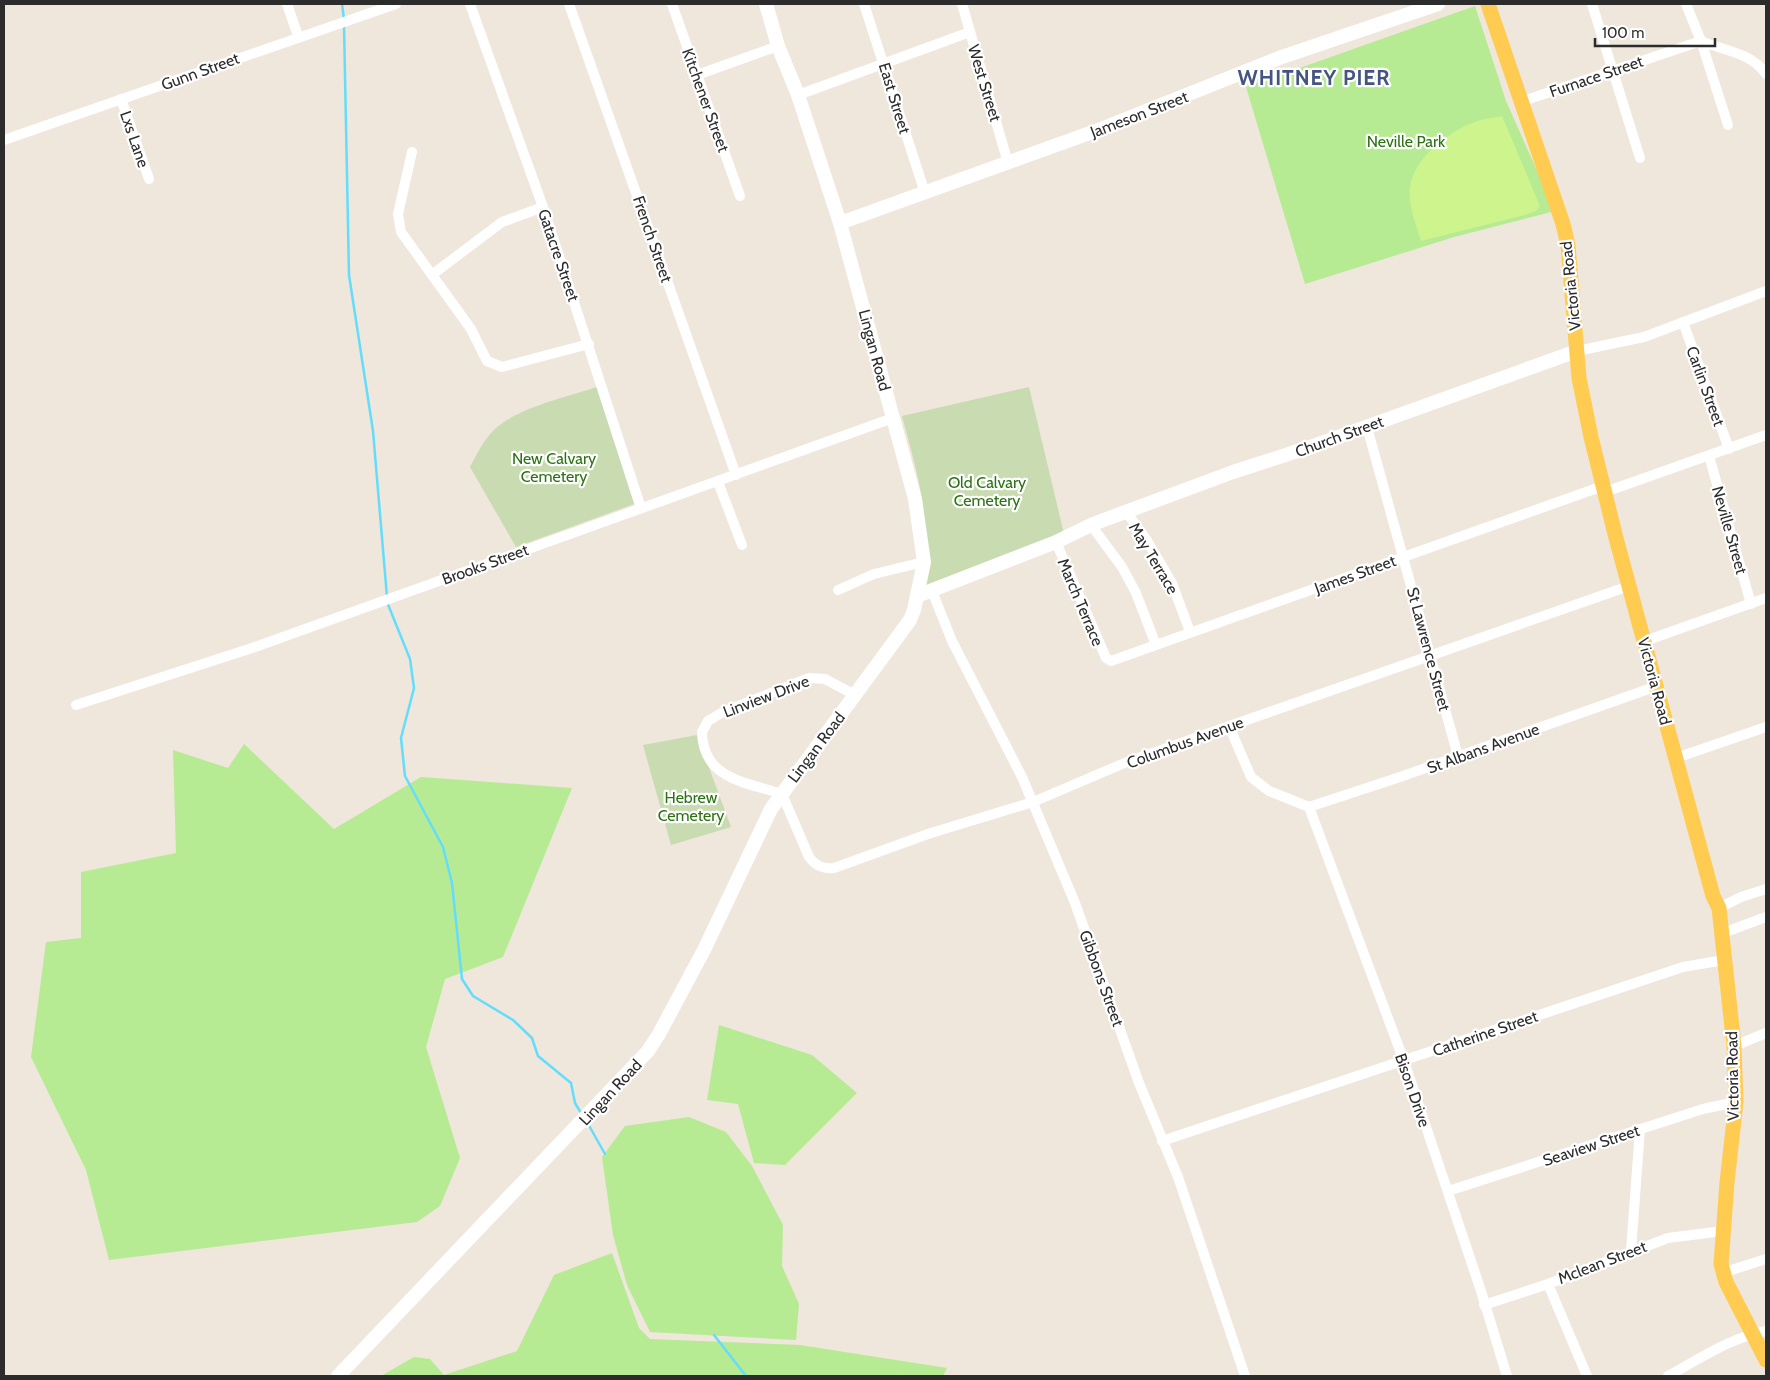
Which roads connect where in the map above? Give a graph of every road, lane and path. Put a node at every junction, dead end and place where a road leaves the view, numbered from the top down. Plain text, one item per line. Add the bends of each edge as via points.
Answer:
1 (287, 4) edge
2 (396, 4) edge
3 (470, 4) edge
4 (569, 4) edge
5 (672, 4) edge
6 (766, 4) edge
7 (864, 4) edge
8 (962, 4) edge
9 (1438, 4) edge
10 (1488, 4) edge
11 (1592, 4) edge
12 (1686, 4) edge
13 (970, 32) junction
14 (298, 36) junction
15 (1701, 41) junction
16 (778, 46) junction
17 (884, 63) junction
18 (1612, 71) junction
19 (1766, 74) edge
20 (697, 75) junction
21 (798, 95) junction
22 (121, 99) junction
23 (1520, 102) junction
24 (1728, 125) dead end
25 (4, 140) edge
26 (412, 152) dead end
27 (1640, 158) dead end
28 (1008, 163) junction
29 (149, 179) dead end
30 (925, 193) junction
31 (740, 196) dead end
32 (543, 207) junction
33 (840, 222) junction
34 (433, 274) junction
35 (1766, 291) edge
36 (1683, 322) junction
37 (588, 344) junction
38 (1577, 351) junction
39 (893, 418) junction
40 (1367, 427) junction
41 (1766, 435) edge
42 (1729, 449) junction
43 (1709, 456) junction
44 (736, 476) junction
45 (718, 482) junction
46 (1604, 489) junction
47 (641, 508) junction
48 (1127, 513) junction
49 (1090, 525) junction
50 (1056, 542) junction
51 (742, 545) dead end
52 (1404, 556) junction
53 (924, 562) junction
54 (1629, 586) junction
55 (838, 590) dead end
56 (932, 592) junction
57 (917, 596) junction
58 (1766, 598) edge
59 (1751, 604) junction
60 (1190, 632) junction
61 (1645, 641) junction
62 (1156, 645) junction
63 (1432, 656) junction
64 (1108, 660) joint
65 (1657, 686) junction
66 (855, 695) junction
67 (76, 705) dead end
68 (1229, 726) junction
69 (1766, 727) edge
70 (1458, 756) junction
71 (1676, 758) junction
72 (782, 794) junction
73 (1033, 802) junction
74 (1308, 807) junction
75 (1766, 889) edge
76 (1719, 908) junction
77 (1766, 917) edge
78 (1723, 932) junction
79 (1724, 960) junction
80 (1766, 1034) edge
81 (1734, 1046) junction
82 (1404, 1061) junction
83 (1736, 1102) junction
84 (1640, 1129) junction
85 (1162, 1141) junction
86 (1448, 1191) junction
87 (1723, 1231) junction
88 (1631, 1251) junction
89 (1766, 1259) edge
90 (1722, 1273) junction
91 (1548, 1284) junction
92 (1484, 1305) junction
93 (1759, 1332) edge
94 (1766, 1360) edge
95 (338, 1376) edge
96 (1246, 1376) edge
97 (1507, 1376) edge
98 (1588, 1376) edge
99 (1668, 1376) edge

1 - 14 street
2 - 14 street, Gunn Street
3 - 32 street, Gatacre Street
4 - 44 street, French Street
5 - 20 street, Kitchener Street
6 - 16 street, Lingan Road
7 - 17 street, East Street
8 - 13 street, West Street
9 - 28 street, Jameson Street via 1278,58
10 - 23 main road, Victoria Road
11 - 18 street
12 - 15 street
13 - 17 street
13 - 28 street, West Street
14 - 22 street, Gunn Street
15 - 18 street, Furnace Street
15 - 19 street via 1750,58
15 - 24 street
16 - 20 street
16 - 21 street, Lingan Road
17 - 21 street
17 - 30 street, East Street
18 - 23 street, Furnace Street
18 - 27 street
20 - 31 street, Kitchener Street
21 - 33 street, Lingan Road
22 - 25 street, Gunn Street
22 - 29 street, Lxs Lane
23 - 38 main road, Victoria Road via 1568,245
26 - 34 street via 398,214 399,224 407,241
28 - 30 street, Jameson Street
30 - 33 street, Jameson Street
32 - 34 street via 502,222
32 - 37 street, Gatacre Street
33 - 39 street, Lingan Road
34 - 37 street via 491,364 507,366
35 - 36 street, Church Street
36 - 38 street, Church Street via 1639,339
36 - 42 street, Carlin Street
37 - 47 street, Gatacre Street
38 - 40 street, Church Street
38 - 46 main road, Victoria Road via 1590,432
39 - 44 street, Brooks Street
39 - 53 street, Lingan Road via 915,499
40 - 48 street, Church Street via 1233,472
40 - 52 street, St Lawrence Street
41 - 42 street, James Street
42 - 43 street, James Street
43 - 46 street, James Street
43 - 59 street, Neville Street
44 - 45 street, Brooks Street
45 - 47 street, Brooks Street
45 - 51 street
46 - 52 street, James Street
46 - 54 main road, Victoria Road
47 - 67 street, Brooks Street via 269,642
48 - 49 street, Church Street
48 - 60 street, May Terrace via 1172,583
49 - 50 street, Church Street
49 - 62 street via 1129,580
50 - 56 street, Church Street
50 - 64 street, March Terrace
52 - 60 street, James Street
52 - 63 street, St Lawrence Street
53 - 55 street via 874,574
53 - 57 street, Lingan Road
54 - 61 main road, Victoria Road
54 - 63 street, Columbus Avenue
56 - 57 street, Church Street
56 - 73 street, Gibbons Street via 952,641
57 - 66 street, Lingan Road via 910,620
58 - 59 street
59 - 61 street
60 - 62 street, James Street
61 - 65 main road, Victoria Road
62 - 64 street, James Street
63 - 68 street, Columbus Avenue
63 - 70 street, St Lawrence Street
65 - 70 street, St Albans Avenue
65 - 71 main road, Victoria Road
66 - 72 street, Lingan Road
66 - 72 street, Linview Drive via 825,679 813,677 732,708 706,723 703,740 708,759 716,769 727,776
68 - 73 street, Columbus Avenue via 1127,762
68 - 74 street via 1251,777 1269,791
69 - 71 street
70 - 74 street, St Albans Avenue
71 - 76 main road, Victoria Road
72 - 73 street, Columbus Avenue via 809,856 827,869
72 - 95 street, Lingan Road via 758,833 704,950 648,1051
73 - 85 street, Gibbons Street via 1074,902
74 - 82 street, Bison Drive
75 - 76 street
76 - 78 main road, Victoria Road
77 - 78 street
78 - 79 main road, Victoria Road
79 - 81 main road, Victoria Road
79 - 82 street, Catherine Street via 1683,967
80 - 81 street
81 - 83 main road, Victoria Road
82 - 85 street, Catherine Street
82 - 86 street, Bison Drive
83 - 84 street, Seaview Street
83 - 87 main road, Victoria Road
84 - 86 street, Seaview Street
84 - 88 street
85 - 96 street, Gibbons Street via 1189,1206
86 - 92 street, Bison Drive
87 - 88 street, Mclean Street via 1668,1238
87 - 90 main road, Victoria Road
88 - 91 street, Mclean Street
89 - 90 street
90 - 93 main road, Victoria Road
91 - 92 street, Mclean Street
91 - 98 street
92 - 97 street, Bison Drive
93 - 94 main road, Victoria Road
93 - 99 street

